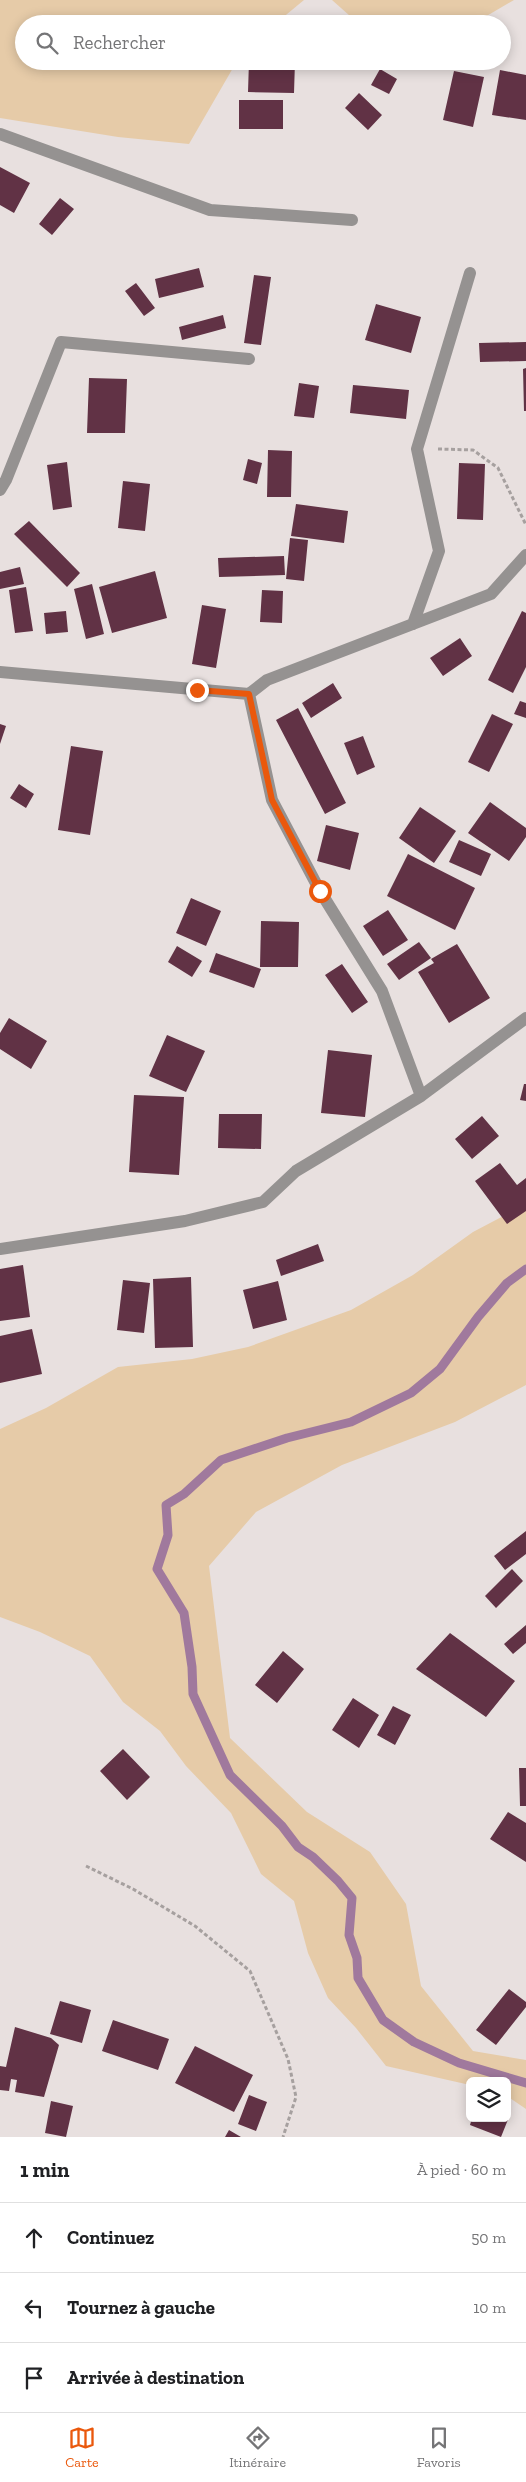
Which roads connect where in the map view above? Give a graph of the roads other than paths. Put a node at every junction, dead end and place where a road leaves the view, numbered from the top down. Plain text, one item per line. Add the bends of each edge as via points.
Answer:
1 (0, 134) edge
2 (352, 220) dead end
3 (470, 273) dead end
4 (249, 358) dead end
5 (0, 490) edge
6 (526, 555) edge
7 (413, 624) junction
8 (0, 672) edge
9 (249, 694) junction
10 (526, 1018) edge
11 (420, 1096) junction
12 (0, 1249) edge

1 - 2 street via 210,210
3 - 7 street via 417,449 439,551
4 - 5 street via 61,342
6 - 7 street via 491,594
7 - 9 street via 267,680
8 - 9 street
9 - 11 street via 272,800 320,891 382,991
10 - 11 street
11 - 12 street via 296,1171 263,1202 185,1222

